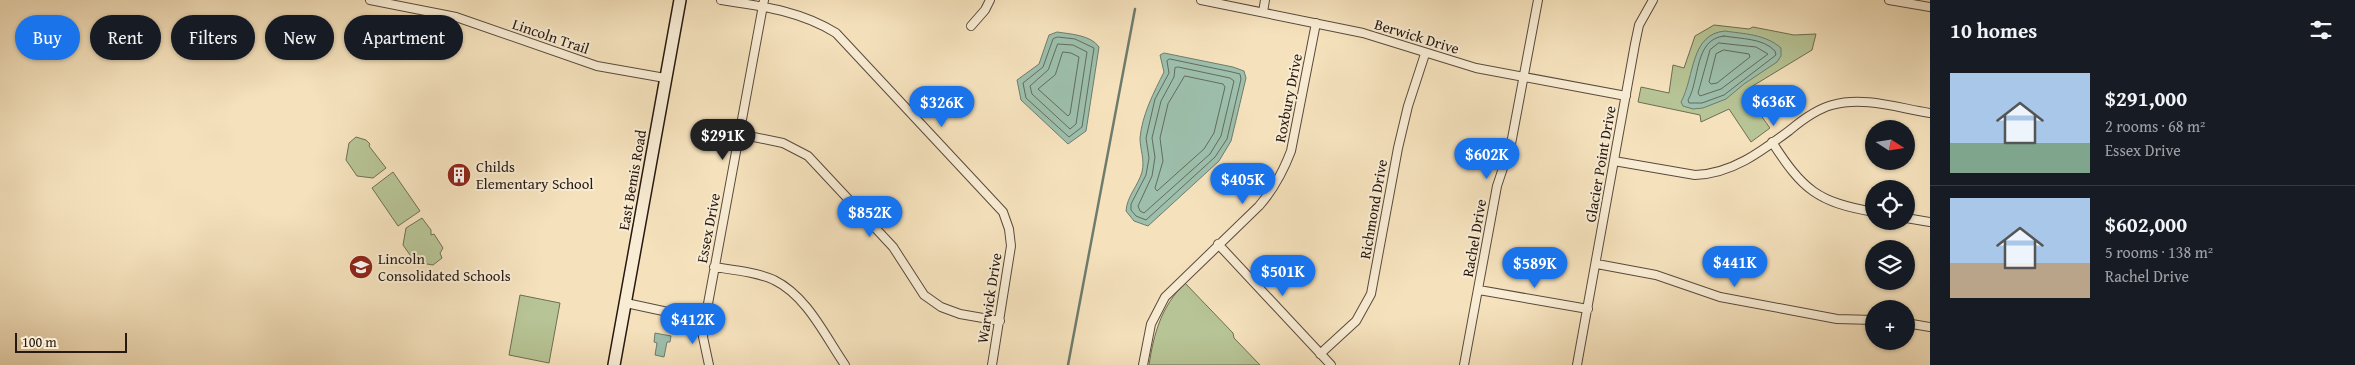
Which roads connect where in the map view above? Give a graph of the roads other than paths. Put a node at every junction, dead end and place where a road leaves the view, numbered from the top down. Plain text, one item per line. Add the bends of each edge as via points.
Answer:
1 (370, 0) edge
2 (680, 0) edge
3 (722, 0) edge
4 (990, 0) edge
5 (1201, 0) edge
6 (1265, 0) edge
7 (1538, 0) edge
8 (1653, 0) edge
9 (1889, 0) edge
10 (764, 3) edge
11 (1930, 5) edge
12 (1262, 12) junction
13 (1316, 23) junction
14 (971, 26) dead end
15 (1425, 54) junction
16 (1524, 77) junction
17 (665, 78) junction
18 (1626, 96) junction
19 (1930, 113) edge
20 (739, 134) junction
21 (1772, 142) junction
22 (1614, 161) junction
23 (1865, 210) edge
24 (1915, 220) edge
25 (1930, 222) edge
26 (1218, 244) junction
27 (1597, 264) junction
28 (714, 267) junction
29 (1479, 290) junction
30 (626, 303) junction
31 (1588, 309) junction
32 (705, 320) junction
33 (1865, 320) edge
34 (1000, 321) junction
35 (1915, 324) edge
36 (1930, 327) edge
37 (1320, 354) junction
38 (614, 365) edge
39 (709, 365) edge
40 (845, 365) edge
41 (992, 365) edge
42 (1143, 365) edge
43 (1331, 365) edge
44 (1464, 365) edge
45 (1577, 365) edge

1 - 17 street, Lincoln Trail via 456,17 597,66
2 - 17 street, East Bemis Road
3 - 10 street, Warwick Drive
4 - 14 street
5 - 12 street, Berwick Drive
6 - 12 street
7 - 16 street, Rachel Drive
8 - 18 street, Glacier Point Drive via 1639,25
9 - 11 street
10 - 20 street, Essex Drive
10 - 34 street, Warwick Drive via 806,17 836,33 1003,212 1011,246
12 - 13 street, Berwick Drive
13 - 15 street, Berwick Drive via 1363,33
13 - 26 street, Roxbury Drive via 1291,151 1283,171 1272,191
15 - 16 street, Berwick Drive
15 - 37 street, Richmond Drive via 1403,124 1371,294 1356,321
16 - 18 street, Berwick Drive
16 - 29 street, Rachel Drive via 1511,144 1497,186
17 - 30 street, East Bemis Road
18 - 22 street, Glacier Point Drive
19 - 21 street via 1866,102 1838,103 1819,110
20 - 28 street, Essex Drive
20 - 34 street via 782,143 808,156 893,247 924,295 941,307 960,314
21 - 22 street via 1745,161 1707,175
21 - 23 street via 1808,189 1833,203
22 - 27 street, Glacier Point Drive
24 - 25 street
26 - 37 street
26 - 42 street, Roxbury Drive via 1165,296 1151,324
27 - 31 street, Glacier Point Drive
27 - 33 street via 1656,275 1720,297 1837,318
28 - 32 street, Essex Drive
28 - 40 street via 762,276 785,286 801,300
29 - 31 street
29 - 44 street, Rachel Drive
30 - 32 street
30 - 38 street, East Bemis Road
31 - 45 street, Glacier Point Drive
32 - 39 street, Essex Drive via 703,337
34 - 41 street, Warwick Drive
35 - 36 street
37 - 43 street

